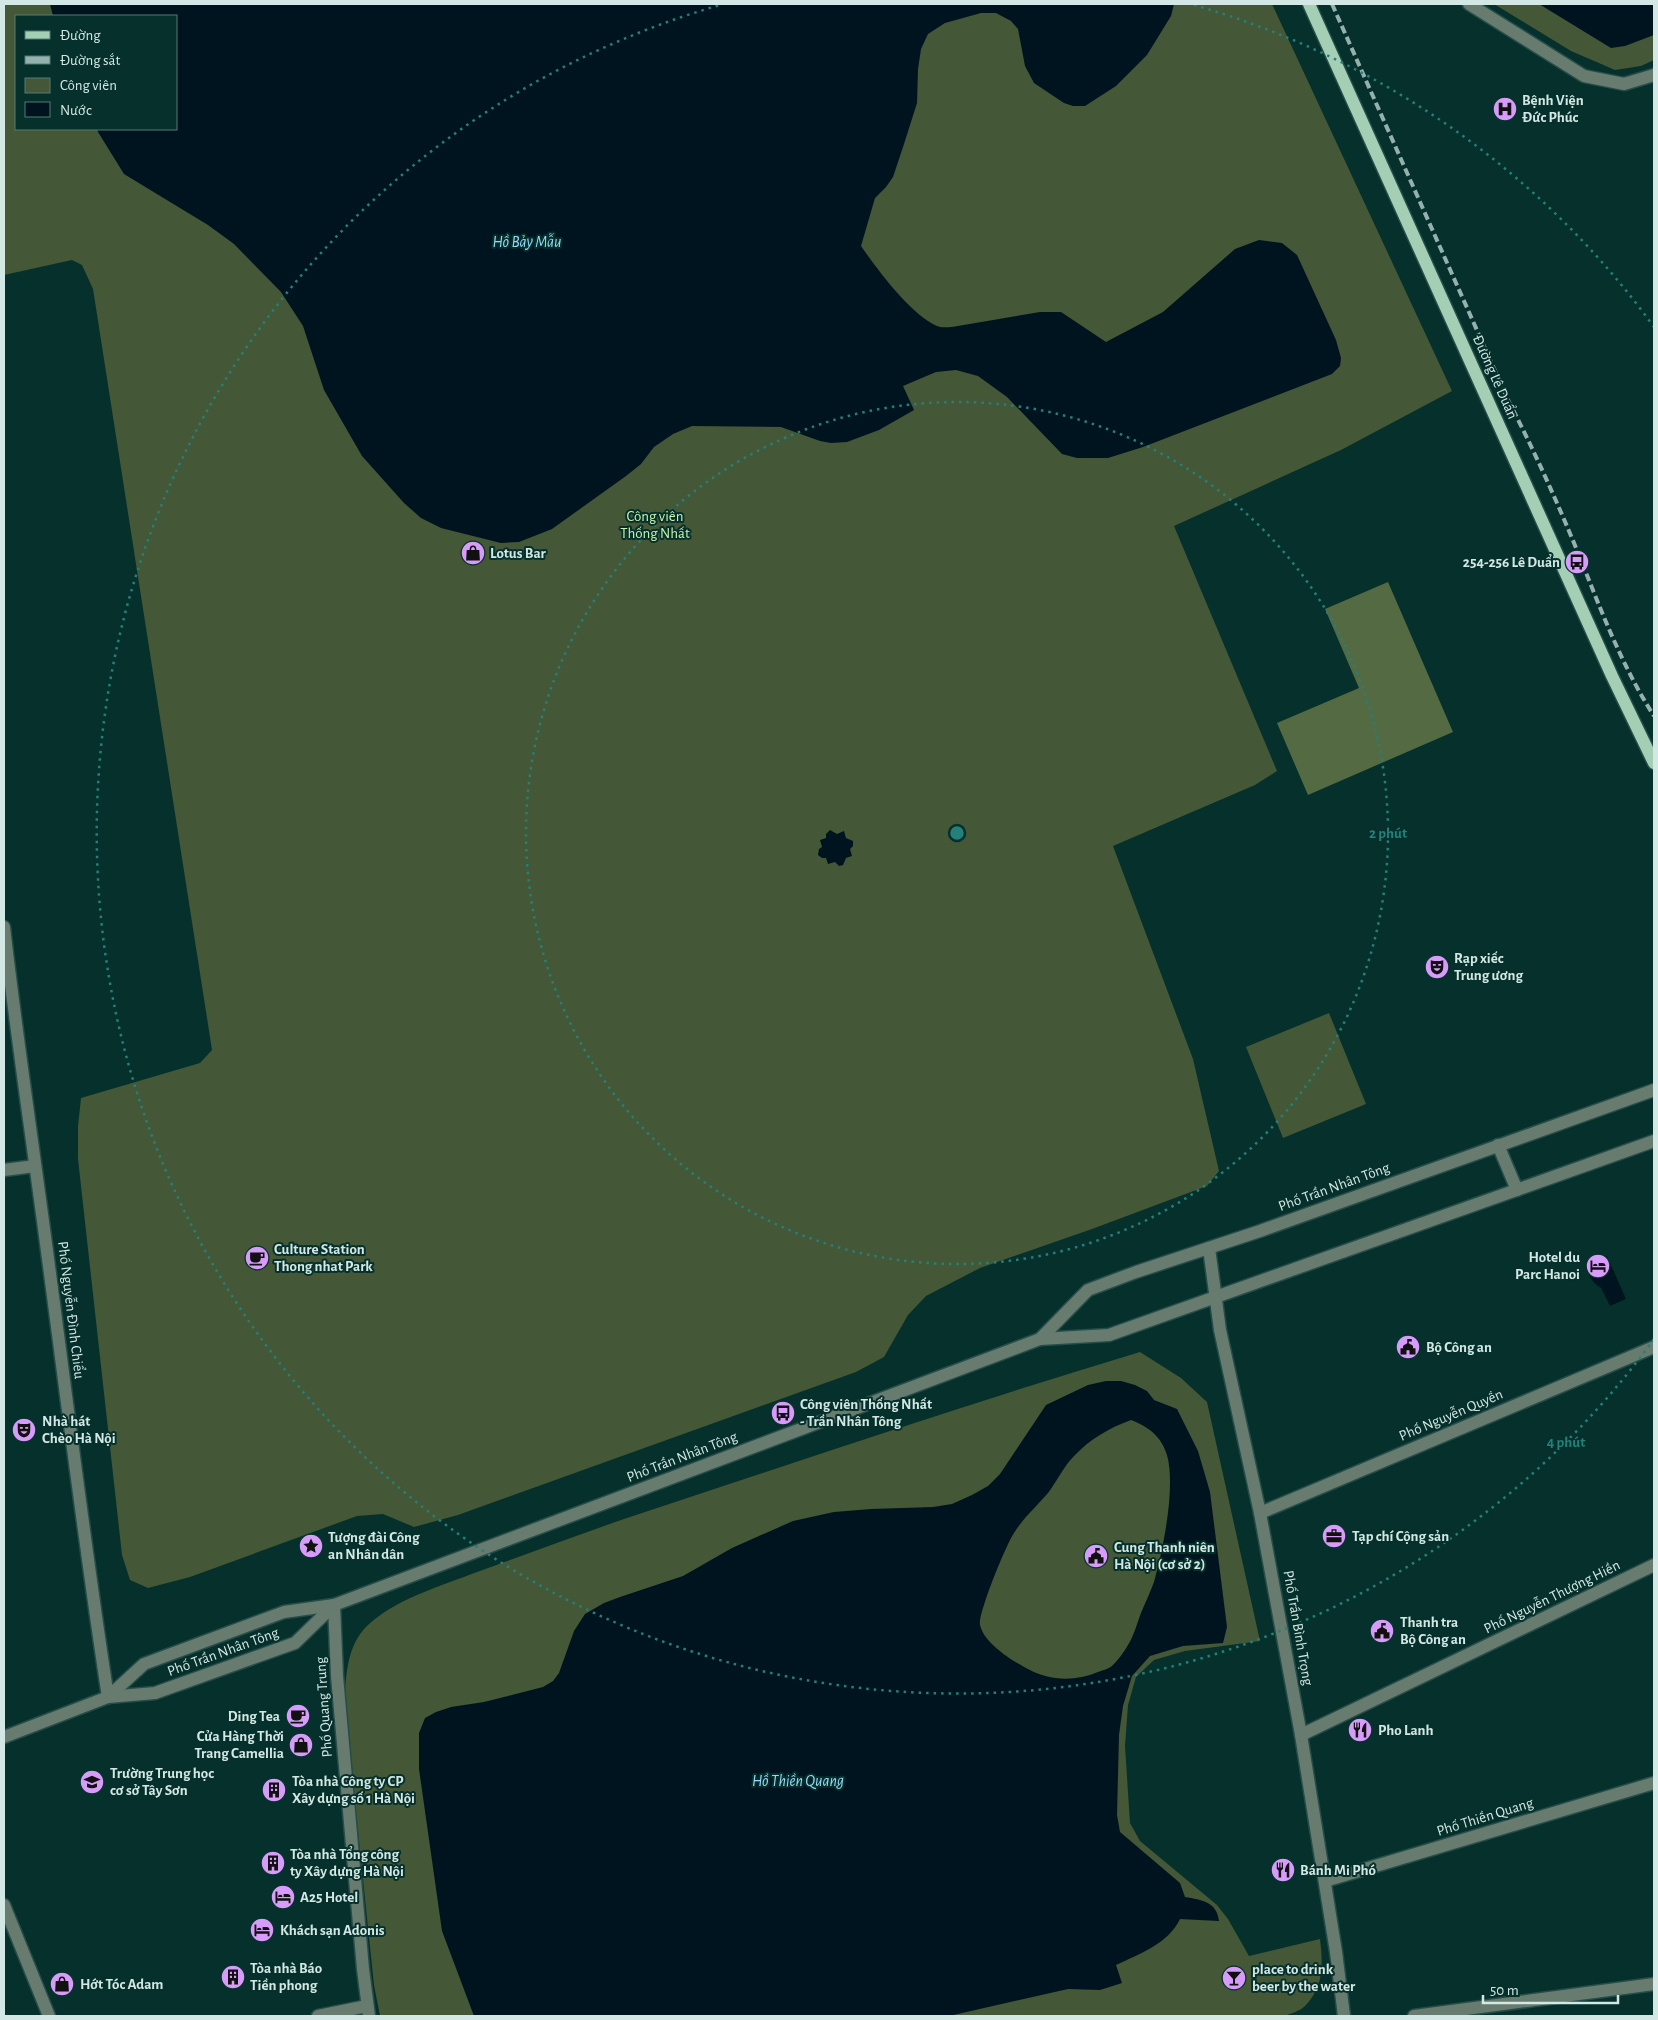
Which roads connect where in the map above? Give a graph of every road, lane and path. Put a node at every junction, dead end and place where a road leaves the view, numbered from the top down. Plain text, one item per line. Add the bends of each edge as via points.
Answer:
1 (1309, 4) edge
2 (1469, 4) edge
3 (1654, 75) edge
4 (1654, 762) edge
5 (4, 927) edge
6 (1654, 1090) edge
7 (1654, 1141) edge
8 (1498, 1145) junction
9 (35, 1166) junction
10 (4, 1170) edge
11 (1518, 1190) junction
12 (1209, 1248) junction
13 (1216, 1296) junction
14 (1040, 1340) junction
15 (1654, 1347) edge
16 (1260, 1513) junction
17 (1654, 1565) edge
18 (334, 1605) junction
19 (108, 1697) junction
20 (1301, 1735) junction
21 (4, 1737) edge
22 (1654, 1783) edge
23 (1325, 1881) junction
24 (4, 1905) edge
25 (1654, 1984) edge
26 (368, 2011) edge
27 (49, 2016) edge
28 (318, 2016) edge
29 (1344, 2016) edge
30 (1414, 2016) edge

1 - 4 main road, Đường Lê Duẩn via 1612,676
2 - 3 street via 1584,76 1624,84
5 - 9 street, Phố Nguyễn Đình Chiểu
6 - 8 street, Phố Trần Nhân Tông
7 - 11 street, Phố Trần Nhân Tông
8 - 11 street
8 - 12 street, Phố Trần Nhân Tông
9 - 10 street
9 - 19 street, Phố Nguyễn Đình Chiểu
11 - 13 street, Phố Trần Nhân Tông
12 - 13 street, Phố Trần Bình Trọng
12 - 14 street, Phố Trần Nhân Tông via 1088,1290
13 - 14 street, Phố Trần Nhân Tông via 1109,1334
13 - 16 street, Phố Trần Bình Trọng via 1220,1330
14 - 18 street, Phố Trần Nhân Tông
15 - 16 street, Phố Nguyễn Quyền
16 - 20 street, Phố Trần Bình Trọng
17 - 20 street, Phố Nguyễn Thượng Hiền
18 - 19 street, Phố Trần Nhân Tông via 284,1612 144,1664
18 - 19 street, Phố Trần Nhân Tông via 296,1643 155,1693
18 - 26 street, Phố Quang Trung via 337,1676
19 - 21 street, Phố Trần Nhân Tông
20 - 23 street, Phố Trần Bình Trọng
22 - 23 street, Phố Thiền Quang
23 - 29 street, Phố Trần Bình Trọng
24 - 27 street
25 - 30 street
26 - 28 street

